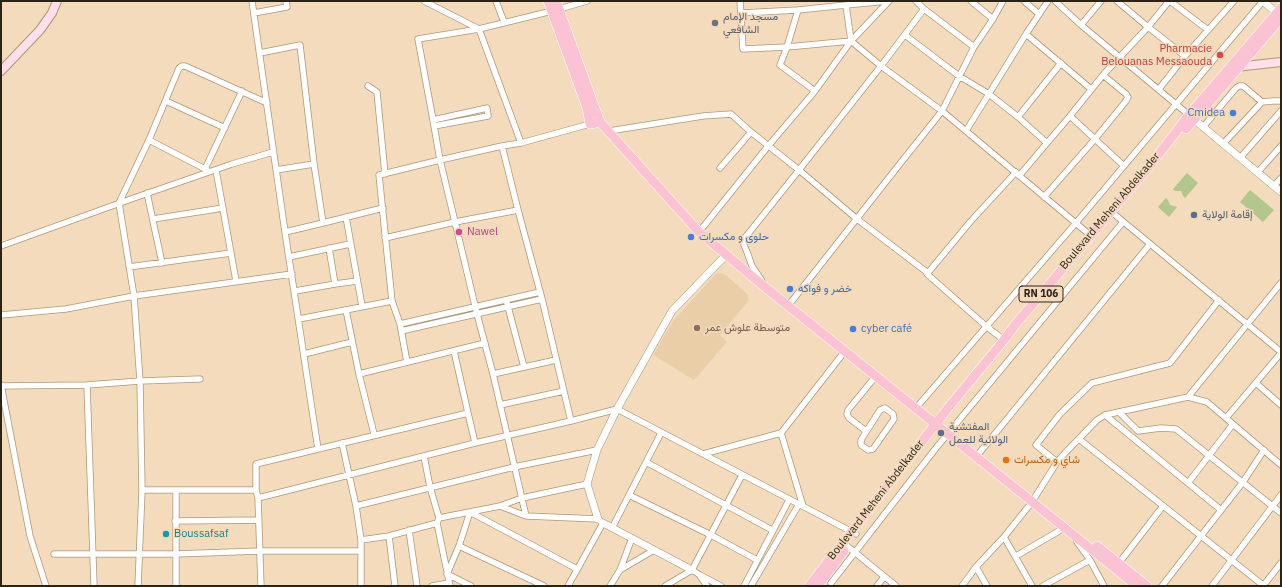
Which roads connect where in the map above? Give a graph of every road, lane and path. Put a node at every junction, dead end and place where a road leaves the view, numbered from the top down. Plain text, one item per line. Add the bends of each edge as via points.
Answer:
1 (57, 1) edge
2 (252, 1) edge
3 (286, 1) edge
4 (426, 1) edge
5 (496, 1) edge
6 (548, 1) edge
7 (587, 1) edge
8 (740, 1) edge
9 (889, 1) edge
10 (916, 1) edge
11 (971, 1) edge
12 (1003, 1) edge
13 (1024, 1) edge
14 (1048, 1) edge
15 (1055, 1) edge
16 (1101, 1) edge
17 (1117, 1) edge
18 (1170, 1) edge
19 (1233, 1) edge
20 (1263, 1) edge
21 (838, 3) edge
22 (846, 5) junction
23 (556, 7) edge
24 (924, 8) junction
25 (798, 10) junction
26 (254, 13) junction
27 (741, 13) junction
28 (1039, 14) junction
29 (1280, 14) edge
30 (993, 19) junction
31 (504, 22) junction
32 (1081, 25) junction
33 (1148, 27) junction
34 (479, 29) junction
35 (1208, 30) junction
36 (1026, 34) junction
37 (905, 35) junction
38 (851, 41) junction
39 (787, 47) junction
40 (974, 48) junction
41 (260, 52) junction
42 (1120, 56) junction
43 (1185, 56) junction
44 (1281, 62) edge
45 (1061, 64) junction
46 (881, 66) junction
47 (1235, 67) junction
48 (1, 71) edge
49 (1103, 75) junction
50 (959, 76) junction
51 (368, 86) dead end
52 (1091, 88) junction
53 (1159, 89) junction
54 (242, 90) junction
55 (815, 91) junction
56 (989, 94) junction
57 (166, 101) junction
58 (1281, 101) edge
59 (1262, 102) junction
60 (267, 103) junction
61 (1176, 105) junction
62 (942, 111) junction
63 (1281, 111) edge
64 (1070, 116) junction
65 (1018, 117) junction
66 (1192, 118) junction
67 (432, 120) junction
68 (595, 123) junction
69 (434, 126) junction
70 (1203, 127) junction
71 (225, 128) junction
72 (966, 131) junction
73 (609, 132) junction
74 (751, 132) junction
75 (1096, 139) junction
76 (148, 140) junction
77 (521, 143) junction
78 (1047, 143) junction
79 (1223, 144) junction
80 (769, 145) junction
81 (502, 146) junction
82 (1281, 146) edge
83 (273, 152) junction
84 (1240, 158) junction
85 (440, 160) junction
86 (314, 164) junction
87 (1124, 166) junction
88 (720, 168) dead end
89 (210, 170) junction
90 (276, 170) junction
91 (799, 170) junction
92 (1258, 172) junction
93 (385, 174) junction
94 (1017, 174) junction
95 (1281, 178) edge
96 (1274, 186) junction
97 (1281, 192) edge
98 (147, 193) junction
99 (1044, 197) junction
100 (119, 203) junction
101 (223, 208) junction
102 (383, 208) junction
103 (518, 210) junction
104 (1114, 214) junction
105 (346, 217) junction
106 (153, 219) junction
107 (857, 219) junction
108 (455, 222) junction
109 (1123, 222) junction
110 (323, 223) junction
111 (1075, 224) junction
112 (285, 232) junction
113 (699, 232) junction
114 (1090, 235) junction
115 (385, 238) junction
116 (350, 244) junction
117 (1150, 244) junction
118 (1, 246) edge
119 (329, 248) junction
120 (231, 253) junction
121 (726, 254) junction
122 (289, 257) junction
123 (162, 263) junction
124 (129, 267) junction
125 (292, 274) junction
126 (928, 274) junction
127 (236, 281) junction
128 (358, 281) junction
129 (1281, 283) edge
130 (335, 284) junction
131 (766, 288) junction
132 (294, 291) junction
133 (540, 292) junction
134 (134, 296) junction
135 (506, 299) junction
136 (542, 299) junction
137 (1220, 300) junction
138 (392, 301) junction
139 (362, 306) junction
140 (475, 306) junction
141 (508, 306) junction
142 (788, 306) junction
143 (346, 310) junction
144 (1, 314) edge
145 (477, 314) junction
146 (299, 319) junction
147 (400, 324) junction
148 (1248, 324) junction
149 (987, 327) junction
150 (401, 331) junction
151 (1004, 340) junction
152 (352, 342) junction
153 (485, 343) junction
154 (454, 351) junction
155 (845, 351) junction
156 (1281, 353) edge
157 (304, 354) junction
158 (556, 360) junction
159 (406, 362) junction
160 (524, 367) junction
161 (359, 374) junction
162 (493, 374) junction
163 (876, 376) junction
164 (200, 379) dead end
165 (140, 380) junction
166 (1256, 383) junction
167 (1, 385) edge
168 (87, 385) junction
169 (564, 391) junction
170 (1188, 397) junction
171 (500, 405) junction
172 (1281, 405) edge
173 (916, 408) junction
174 (617, 409) junction
175 (468, 412) junction
176 (1118, 412) junction
177 (1105, 415) junction
178 (1226, 418) junction
179 (571, 421) junction
180 (939, 424) junction
181 (1233, 424) junction
182 (866, 431) junction
183 (949, 432) junction
184 (661, 433) junction
185 (781, 433) junction
186 (374, 434) junction
187 (506, 436) junction
188 (1079, 439) junction
189 (342, 443) junction
190 (475, 443) junction
191 (318, 449) junction
192 (597, 450) junction
193 (1264, 450) junction
194 (703, 454) junction
195 (978, 455) junction
196 (1209, 455) junction
197 (424, 456) junction
198 (646, 462) junction
199 (1057, 462) junction
200 (1281, 466) edge
201 (514, 467) junction
202 (742, 475) junction
203 (349, 476) junction
204 (1243, 482) junction
205 (1188, 483) junction
206 (587, 484) junction
207 (430, 487) junction
208 (142, 490) junction
209 (176, 490) junction
210 (256, 490) junction
211 (630, 495) junction
212 (1281, 495) edge
213 (258, 498) junction
214 (522, 498) junction
215 (789, 500) junction
216 (1034, 500) junction
217 (727, 505) junction
218 (801, 505) junction
219 (356, 506) junction
220 (500, 506) junction
221 (1163, 506) junction
222 (1272, 506) junction
223 (1221, 510) junction
224 (470, 512) junction
225 (1281, 513) edge
226 (526, 516) junction
227 (259, 520) junction
228 (175, 521) junction
229 (438, 521) junction
230 (600, 521) junction
231 (612, 528) junction
232 (1064, 528) junction
233 (409, 530) junction
234 (772, 530) junction
235 (854, 533) junction
236 (711, 535) junction
237 (1073, 535) junction
238 (389, 536) junction
239 (1200, 536) junction
240 (1004, 537) junction
241 (632, 538) junction
242 (361, 540) junction
243 (459, 546) junction
244 (847, 546) junction
245 (654, 550) junction
246 (260, 551) junction
247 (361, 551) junction
248 (855, 553) junction
249 (54, 554) dead end
250 (94, 554) junction
251 (138, 554) junction
252 (175, 554) junction
253 (1016, 556) junction
254 (757, 560) junction
255 (1090, 560) junction
256 (1231, 560) junction
257 (1119, 563) junction
258 (1281, 563) edge
259 (976, 567) junction
260 (577, 569) junction
261 (620, 570) junction
262 (692, 570) junction
263 (447, 574) junction
264 (700, 575) junction
265 (884, 577) junction
266 (830, 582) edge
267 (449, 584) edge
268 (46, 586) edge
269 (94, 586) edge
270 (138, 586) edge
271 (176, 586) edge
272 (261, 586) edge
273 (361, 586) edge
274 (395, 586) edge
275 (418, 586) edge
276 (432, 586) edge
277 (470, 586) edge
278 (544, 586) edge
279 (568, 586) edge
280 (610, 586) edge
281 (665, 586) edge
282 (707, 586) edge
283 (720, 586) edge
284 (744, 586) edge
285 (752, 586) edge
286 (809, 586) edge
287 (818, 586) edge
288 (877, 586) edge
289 (896, 586) edge
290 (962, 586) edge
291 (987, 586) edge
292 (1032, 586) edge
293 (1043, 586) edge
294 (1104, 586) edge
295 (1137, 586) edge
296 (1147, 586) edge
297 (1162, 586) edge
298 (1212, 586) edge
299 (1263, 586) edge

1 - 48 main road via 40,30
2 - 26 street
3 - 26 street via 287,7
4 - 34 street
5 - 31 street
6 - 23 main road
7 - 23 street
8 - 27 street
9 - 22 street
9 - 38 street
10 - 24 street
11 - 30 street
12 - 30 street
13 - 28 street
14 - 28 street
15 - 32 street
16 - 32 street
17 - 33 street
18 - 33 street
18 - 35 street
19 - 35 street
20 - 29 street
20 - 61 street
21 - 22 street
21 - 25 street
22 - 38 street
23 - 31 street
23 - 68 main road
24 - 37 street
24 - 40 street
25 - 27 street
25 - 39 street
26 - 41 street
27 - 39 street via 743,49
28 - 36 street
29 - 47 main road, Boulevard Meheni Abdelkader / RN 106
30 - 40 street
31 - 34 street
32 - 42 street
33 - 42 street
33 - 43 street
34 - 67 street via 418,40
34 - 77 street
35 - 43 street
36 - 45 street
36 - 56 street
37 - 46 street
37 - 50 street
38 - 39 street
38 - 46 street
38 - 55 street
39 - 55 street via 780,65
40 - 50 street
41 - 60 street
41 - 86 street via 300,46
42 - 49 street
42 - 53 street
43 - 53 street
44 - 47 main road
45 - 52 street
45 - 65 street
46 - 62 street
46 - 91 street
47 - 66 main road, Boulevard Meheni Abdelkader / RN 106
49 - 52 street
49 - 75 street via 1128,97
50 - 56 street
50 - 62 street
51 - 93 street via 377,92
52 - 64 street
53 - 61 street
54 - 57 street via 182,66
54 - 60 street
54 - 71 street
55 - 80 street
56 - 65 street
56 - 72 street
57 - 71 street
57 - 76 street
58 - 59 street
59 - 70 street via 1243,86 1239,86
59 - 79 street
60 - 83 street
61 - 66 street
61 - 87 street
62 - 72 street
62 - 107 street
63 - 84 street
64 - 75 street
64 - 78 street
65 - 78 street
66 - 70 street
66 - 104 main road, Boulevard Meheni Abdelkader / RN 106
66 - 114 main road, Boulevard Meheni Abdelkader / RN 106
67 - 69 street
67 - 69 street via 487,108 488,116
68 - 73 main road
68 - 77 street
69 - 85 street
70 - 79 street
71 - 89 street
72 - 94 street
73 - 74 street via 702,116 731,114
73 - 113 main road
74 - 80 street
74 - 88 street
75 - 87 street
75 - 99 street
76 - 89 street
76 - 100 street
77 - 81 street
78 - 94 street
79 - 84 street
80 - 91 street
80 - 113 street
81 - 85 street
81 - 103 street
82 - 92 street
83 - 89 street
83 - 90 street
84 - 92 street
85 - 93 street
85 - 108 street
86 - 90 street
86 - 110 street
87 - 111 street
89 - 98 street
89 - 101 street
90 - 112 street
91 - 107 street
91 - 131 street via 744,239 752,266
92 - 96 street
93 - 102 street via 379,175
94 - 99 street
94 - 126 street via 970,222
95 - 96 street
96 - 97 street
98 - 100 street
98 - 106 street
99 - 111 street
100 - 118 street
100 - 124 street
101 - 106 street
101 - 120 street
102 - 105 street
102 - 115 street
103 - 108 street
103 - 133 street
104 - 109 street
104 - 180 main road, Boulevard Meheni Abdelkader / RN 106
105 - 110 street
105 - 116 street
106 - 123 street
107 - 126 street
107 - 142 street
108 - 115 street
108 - 140 street
109 - 117 street
109 - 183 street
110 - 112 street
111 - 114 street
111 - 149 street
112 - 122 street
113 - 121 main road
114 - 151 main road, Boulevard Meheni Abdelkader / RN 106
115 - 138 street
116 - 119 street
116 - 128 street
117 - 137 street
117 - 195 street
119 - 122 street
119 - 130 street
120 - 123 street
120 - 127 street
121 - 131 main road
121 - 174 street via 672,311
122 - 125 street
123 - 124 street
124 - 134 street
125 - 127 street
125 - 132 street
126 - 149 street
127 - 134 street
128 - 130 street
128 - 139 street
129 - 148 street
130 - 132 street
131 - 142 main road
132 - 146 street
133 - 135 street
133 - 136 street
134 - 144 street via 66,309
134 - 165 street
135 - 140 street
135 - 141 street
136 - 141 street
136 - 158 street
137 - 148 street
137 - 199 street via 1170,363 1092,383 1065,409 1036,445
138 - 139 street
138 - 147 street
139 - 143 street
140 - 145 street
140 - 147 street
141 - 145 street
141 - 160 street
142 - 155 main road
143 - 146 street
143 - 152 street
145 - 150 street
145 - 153 street
146 - 157 street
147 - 150 street
148 - 156 street
148 - 170 street
149 - 151 street
149 - 173 street
150 - 159 street
151 - 180 main road, Boulevard Meheni Abdelkader / RN 106
152 - 157 street
152 - 161 street
153 - 154 street
153 - 162 street
154 - 159 street
154 - 175 street
155 - 163 main road
155 - 185 street
156 - 166 street
157 - 191 street
158 - 160 street
158 - 169 street
159 - 161 street
160 - 162 street
161 - 186 street
162 - 171 street
163 - 173 main road
163 - 182 street via 847,414
164 - 165 street
165 - 168 street
165 - 208 street
166 - 172 street
166 - 178 street
167 - 168 street
167 - 268 street via 30,536
168 - 250 street
169 - 171 street
169 - 179 street
170 - 176 street
170 - 178 street via 1207,402
171 - 187 street
173 - 180 main road
174 - 179 street
174 - 184 street
174 - 192 street
175 - 186 street
175 - 190 street
176 - 177 street
176 - 196 street via 1138,431 1176,429
177 - 188 street
177 - 205 street
178 - 181 street
179 - 187 street
180 - 183 main road
180 - 235 main road, Boulevard Meheni Abdelkader / RN 106
181 - 193 street
181 - 196 street
182 - 182 street via 882,409 885,408 893,414 893,422 871,450 860,443
183 - 195 main road
183 - 248 street
184 - 194 street
184 - 198 street
185 - 194 street
185 - 218 street
186 - 189 street
187 - 190 street
187 - 201 street
188 - 199 street
188 - 221 street
189 - 191 street
189 - 203 street
190 - 197 street
191 - 210 street via 256,464
192 - 201 street
192 - 206 street
193 - 200 street
193 - 204 street
194 - 202 street
195 - 216 main road
196 - 204 street
196 - 205 street
197 - 203 street
197 - 207 street
198 - 211 street
198 - 217 street
199 - 216 street
201 - 207 street
201 - 214 street
202 - 215 street
202 - 217 street
203 - 213 street
203 - 219 street
204 - 222 street
204 - 223 street
205 - 223 street
206 - 214 street
206 - 230 street
207 - 219 street
207 - 229 street
208 - 209 street
208 - 251 street
209 - 210 street
209 - 228 street
210 - 213 street
211 - 231 street
211 - 236 street
212 - 222 street
213 - 227 street
214 - 220 street
214 - 226 street
215 - 218 street
215 - 234 street
216 - 232 main road
216 - 240 street
216 - 257 main road
217 - 234 street
217 - 236 street
218 - 235 street
218 - 285 street
219 - 242 street
220 - 224 street
220 - 226 street
221 - 239 street
221 - 257 street
222 - 225 street
222 - 256 street
223 - 239 street
224 - 229 street
224 - 243 street
224 - 260 street
226 - 230 street
227 - 228 street
227 - 246 street
228 - 252 street
229 - 233 street
229 - 263 street
230 - 231 street
230 - 260 street
231 - 241 street
232 - 237 main road
232 - 253 street
233 - 238 street
233 - 275 street
234 - 254 street
235 - 244 main road
235 - 286 main road, Boulevard Meheni Abdelkader / RN 106
236 - 254 street
236 - 262 street
237 - 255 street
237 - 295 main road
238 - 242 street
238 - 274 street
239 - 256 street
239 - 297 street
240 - 253 street
240 - 259 street
241 - 245 street
241 - 261 street
242 - 247 street
243 - 263 street
243 - 278 street
244 - 248 street
244 - 266 main road
245 - 261 street
245 - 262 street
246 - 247 street
246 - 252 street
246 - 272 street
247 - 273 street
248 - 265 street
248 - 266 street
249 - 250 street
250 - 251 street
250 - 269 street
251 - 252 street
251 - 270 street
252 - 271 street
253 - 292 street
254 - 284 street
255 - 293 street
255 - 294 street
256 - 298 street
256 - 299 street
257 - 296 main road
258 - 299 street
259 - 290 street
259 - 291 street
260 - 279 street
261 - 280 street
262 - 264 street
262 - 281 street
263 - 267 street
263 - 277 street
264 - 282 street
264 - 283 street
265 - 288 street
265 - 289 street
266 - 287 main road
267 - 276 street

